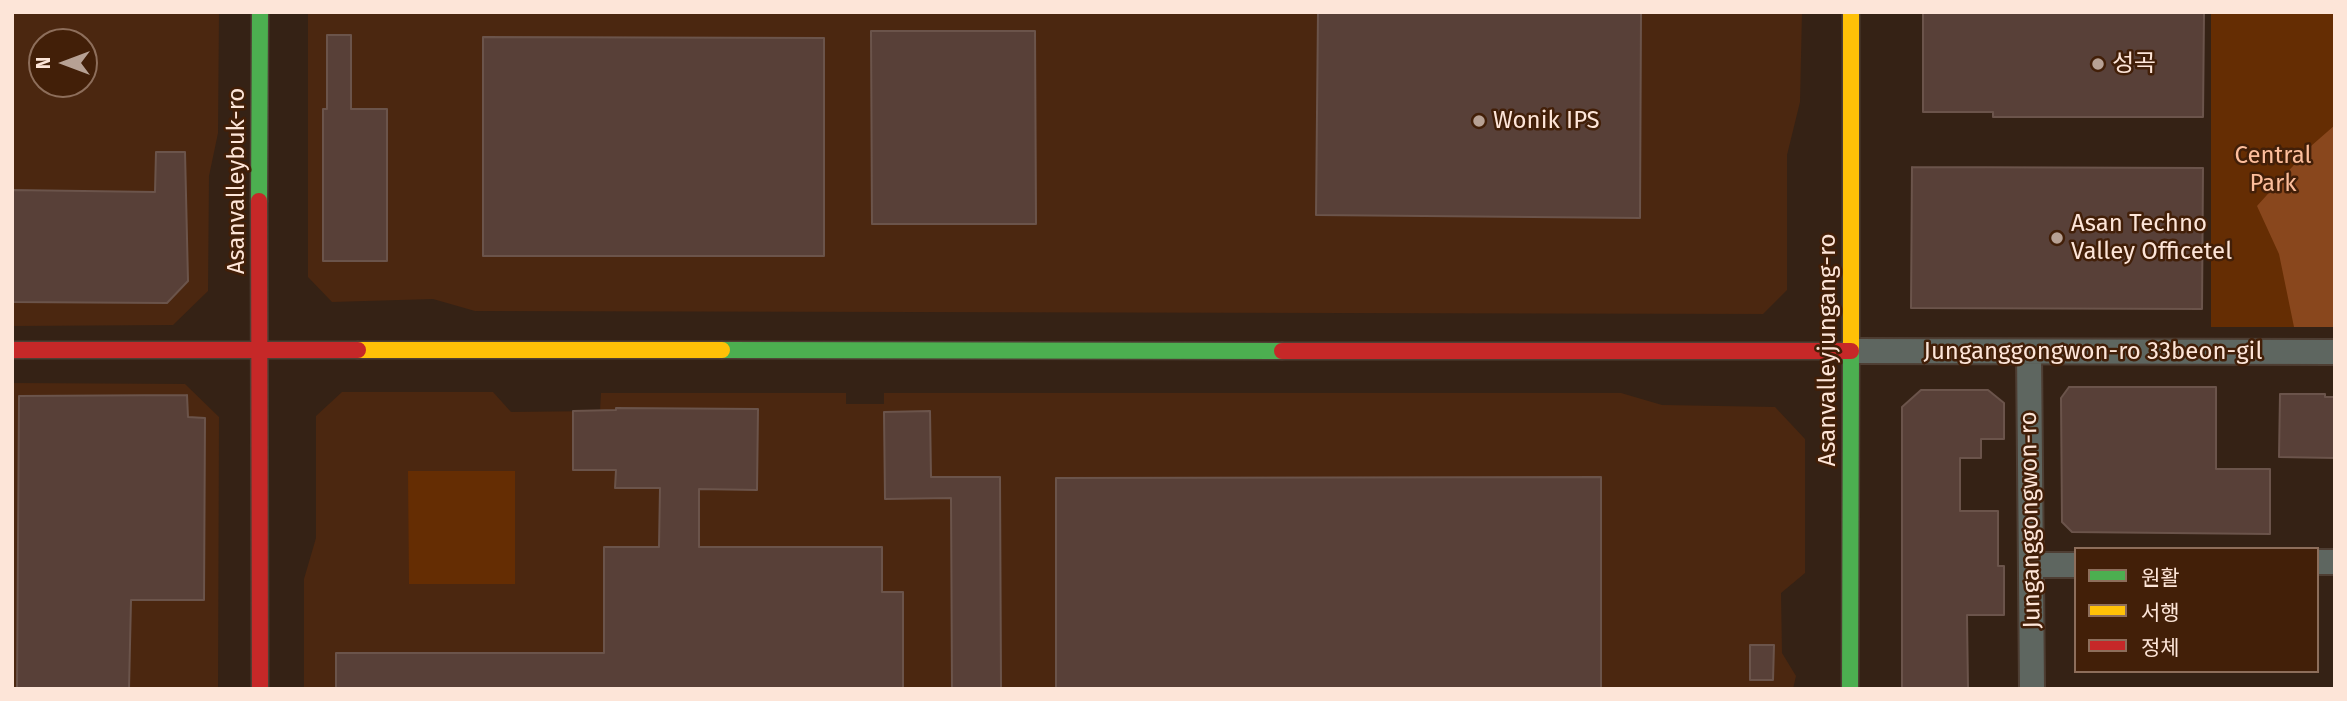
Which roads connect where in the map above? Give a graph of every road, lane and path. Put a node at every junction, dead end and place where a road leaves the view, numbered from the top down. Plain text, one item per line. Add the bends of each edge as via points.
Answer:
1 (260, 12) edge
2 (1851, 12) edge
3 (12, 350) edge
4 (258, 351) junction
5 (1851, 351) junction
6 (2029, 352) junction
7 (2335, 352) edge
8 (2031, 565) junction
9 (2074, 565) edge
10 (260, 689) edge
11 (1850, 689) edge
12 (2032, 689) edge

1 - 4 street, Asanvalleybuk-ro
2 - 5 street, Asanvalleyjungang-ro
3 - 4 street
4 - 5 street
4 - 10 street, Asanvalleybuk-ro
5 - 6 street, Junganggongwon-ro 33beon-gil
5 - 11 street, Asanvalleyjungang-ro
6 - 7 street, Junganggongwon-ro 33beon-gil
6 - 8 street, Junganggongwon-ro
8 - 9 street
8 - 12 street, Junganggongwon-ro

